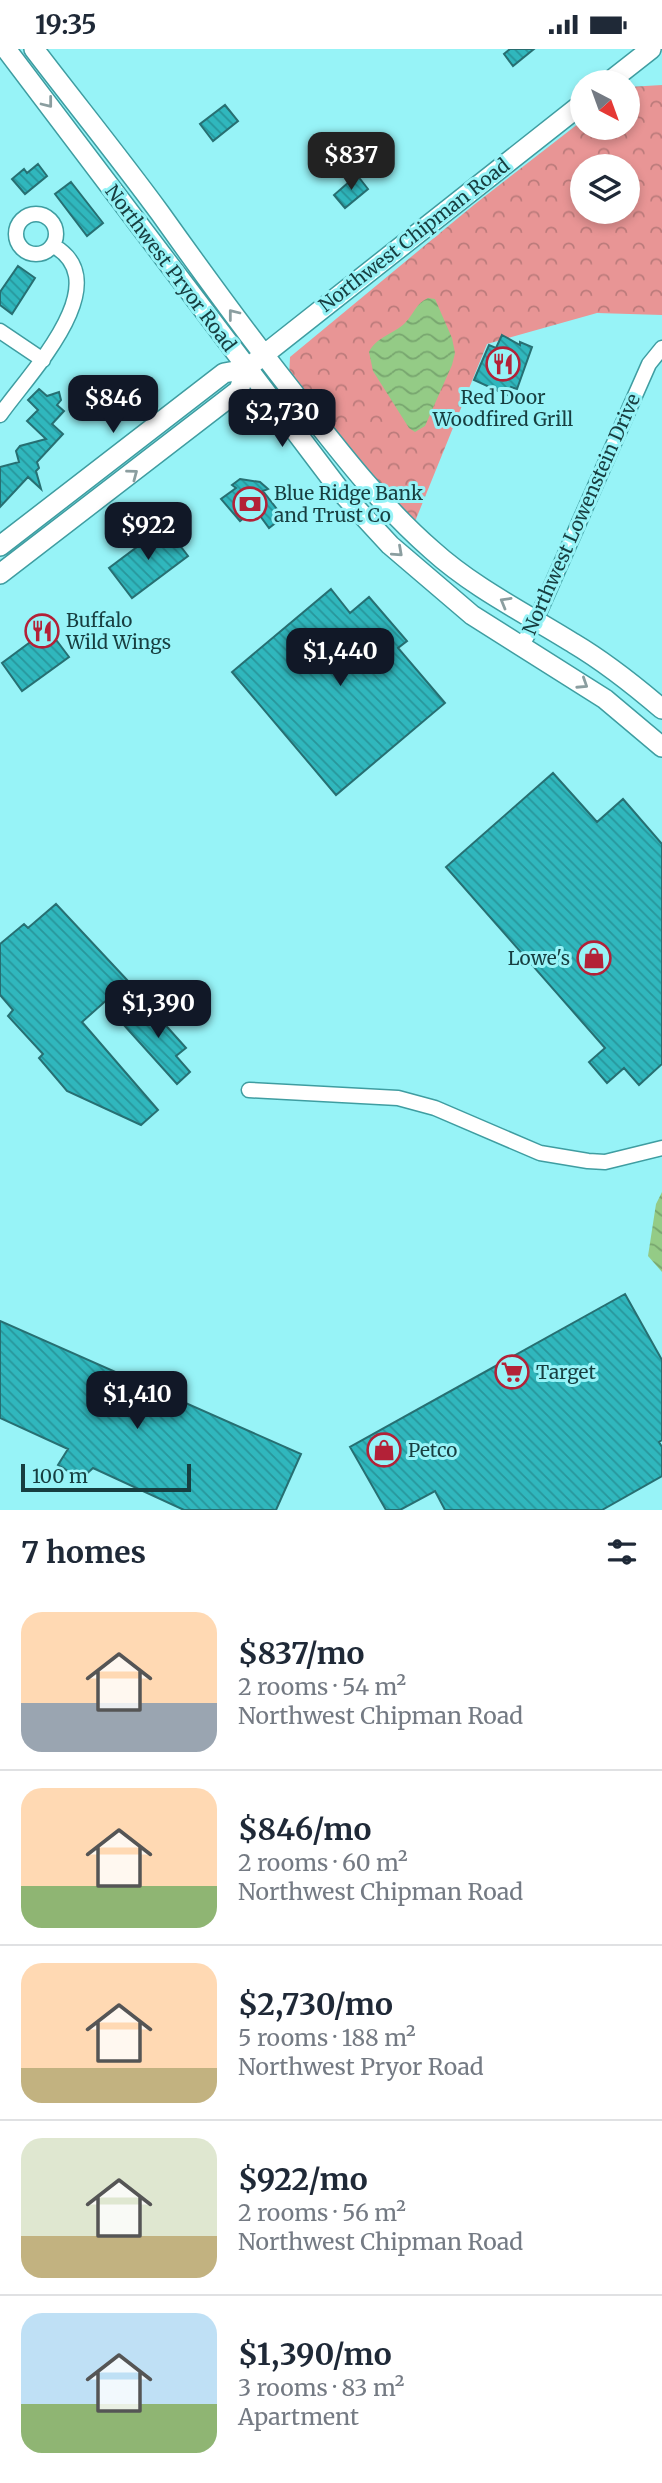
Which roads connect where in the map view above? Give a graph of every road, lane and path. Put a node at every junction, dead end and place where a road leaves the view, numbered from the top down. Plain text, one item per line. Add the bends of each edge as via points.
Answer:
1 (6, 49) edge
2 (34, 49) edge
3 (652, 49) edge
4 (625, 70) edge
5 (570, 113) edge
6 (54, 246) dead end
7 (0, 331) edge
8 (662, 348) edge
9 (263, 354) junction
10 (43, 360) junction
11 (246, 369) junction
12 (0, 415) edge
13 (55, 504) junction
14 (0, 546) edge
15 (32, 550) junction
16 (0, 574) edge
17 (536, 620) junction
18 (522, 645) junction
19 (662, 709) edge
20 (662, 747) edge
21 (249, 1090) dead end
22 (662, 1148) edge

1 -> 11 main road, Northwest Pryor Road
9 -> 2 main road, Northwest Pryor Road
3 - 4 main road
5 - 9 main road, Northwest Chipman Road
6 - 10 street via 66,253 77,273 74,306
7 - 10 street
8 - 17 street, Northwest Lowenstein Drive via 649,364
9 - 11 main road, Northwest Chipman Road
17 -> 9 main road, Northwest Pryor Road via 476,585 391,512
10 - 12 street
11 - 13 main road, Northwest Chipman Road via 224,373
15 -> 11 main road, Northwest Chipman Road via 239,390
11 -> 18 main road, Northwest Pryor Road via 342,493 390,545 472,615
13 - 14 main road, Northwest Chipman Road
13 - 15 main road
15 - 16 main road, Northwest Chipman Road
17 - 18 street, Northwest Lowenstein Drive
17 - 19 main road, Northwest Pryor Road
18 -> 20 main road, Northwest Pryor Road via 605,699
21 - 22 street via 398,1098 435,1108 540,1153 588,1161 605,1162

